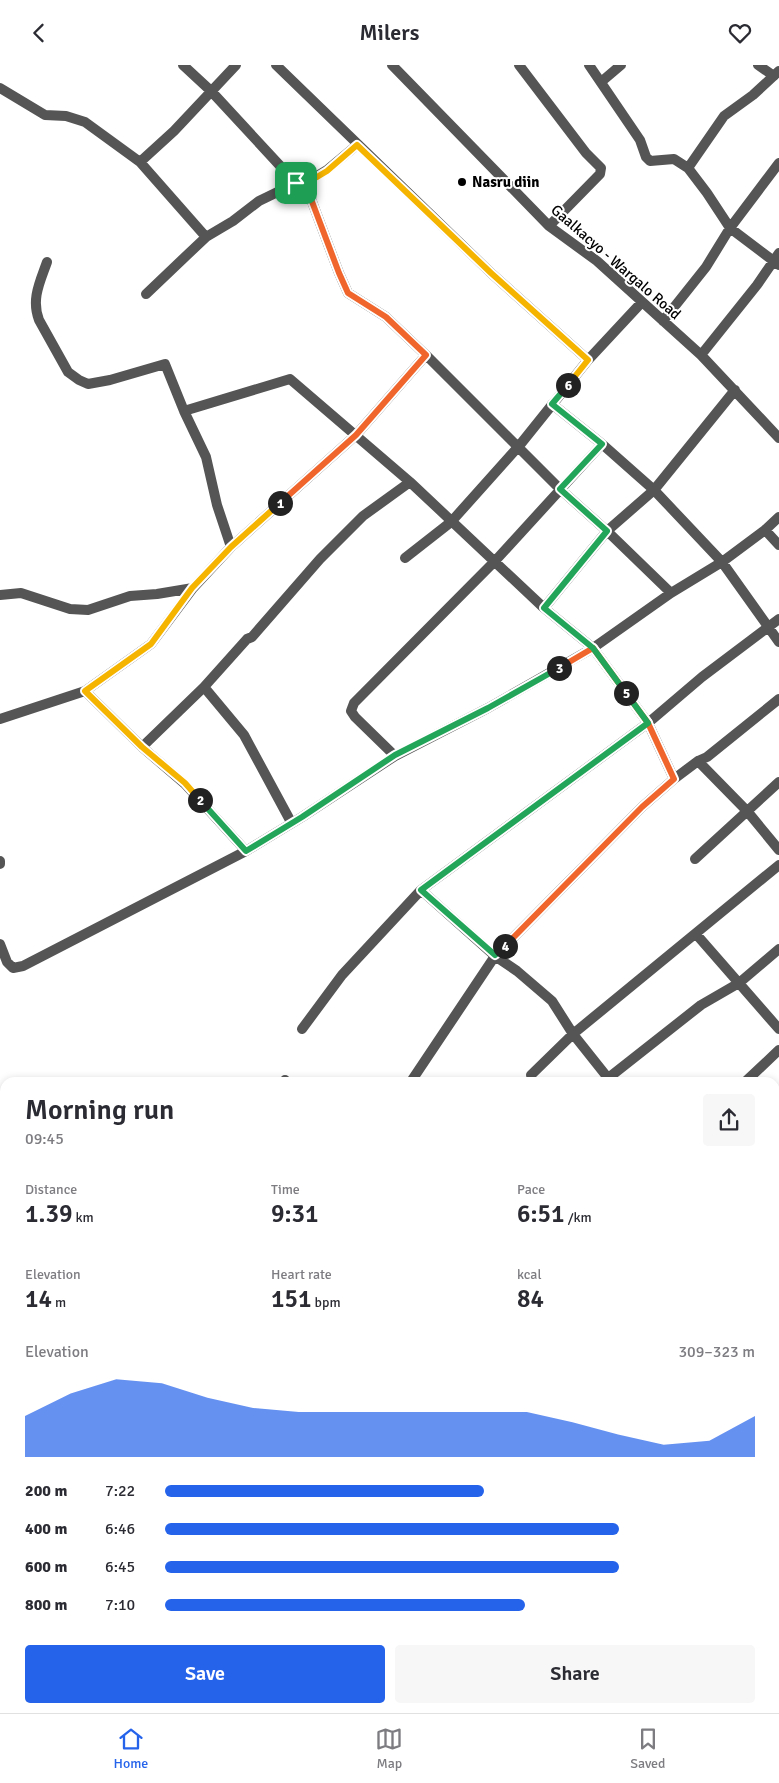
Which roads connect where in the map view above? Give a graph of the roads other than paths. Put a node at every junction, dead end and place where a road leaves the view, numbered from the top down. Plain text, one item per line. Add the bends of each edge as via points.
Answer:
1 (184, 65) edge
2 (236, 65) edge
3 (276, 65) edge
4 (392, 65) edge
5 (519, 65) edge
6 (589, 65) edge
7 (621, 65) edge
8 (758, 65) edge
9 (776, 74) edge
10 (601, 82) junction
11 (0, 88) edge
12 (211, 91) junction
13 (357, 145) junction
14 (140, 162) junction
15 (779, 163) edge
16 (688, 168) junction
17 (296, 183) junction
18 (549, 226) junction
19 (730, 228) junction
20 (206, 237) junction
21 (777, 260) edge
22 (47, 262) dead end
23 (146, 294) dead end
24 (642, 302) junction
25 (663, 321) junction
26 (426, 355) junction
27 (701, 355) junction
28 (588, 360) junction
29 (735, 390) junction
30 (552, 404) junction
31 (184, 411) junction
32 (356, 435) junction
33 (779, 438) edge
34 (602, 444) junction
35 (519, 446) junction
36 (410, 482) junction
37 (560, 489) junction
38 (654, 490) junction
39 (779, 517) edge
40 (451, 521) junction
41 (765, 530) junction
42 (607, 531) junction
43 (779, 545) edge
44 (231, 547) junction
45 (405, 558) dead end
46 (495, 561) junction
47 (722, 562) junction
48 (192, 588) junction
49 (671, 593) junction
50 (0, 595) edge
51 (544, 608) junction
52 (779, 619) edge
53 (768, 628) junction
54 (779, 642) edge
55 (593, 648) junction
56 (204, 687) junction
57 (85, 691) junction
58 (779, 699) edge
59 (0, 719) edge
60 (648, 723) junction
61 (142, 747) junction
62 (395, 755) junction
63 (698, 761) junction
64 (674, 779) junction
65 (779, 782) edge
66 (747, 811) junction
67 (291, 822) junction
68 (779, 850) edge
69 (246, 851) junction
70 (695, 859) dead end
71 (779, 865) edge
72 (421, 890) junction
73 (696, 934) junction
74 (0, 945) edge
75 (779, 949) edge
76 (495, 955) junction
77 (739, 983) junction
78 (302, 1029) dead end
79 (779, 1029) edge
80 (573, 1034) junction
81 (779, 1050) edge
82 (531, 1075) dead end
83 (414, 1077) edge
84 (605, 1077) edge
85 (613, 1077) edge
86 (750, 1077) edge

1 - 12 street
2 - 12 street
3 - 13 street
4 - 18 street, Gaalkacyo - Wargalo Road
5 - 18 street via 600,168 600,174
6 - 10 street
7 - 10 street
8 - 9 street
9 - 16 street via 754,95 724,116
10 - 16 street via 640,140 650,161 674,159
11 - 14 street via 45,115 66,116 85,122
12 - 14 street
12 - 17 street
13 - 17 street via 327,171
13 - 28 street
14 - 20 street
15 - 19 street
16 - 19 street
17 - 20 street via 259,201
17 - 26 street via 311,199 348,293 386,317
18 - 24 street, Gaalkacyo - Wargalo Road via 597,261
19 - 21 street
19 - 25 street via 706,267
20 - 23 street
21 - 27 street
22 - 31 street via 34,303 39,320 68,372 88,383 165,364
24 - 25 street, Gaalkacyo - Wargalo Road
24 - 28 street
25 - 27 street, Gaalkacyo - Wargalo Road
26 - 32 street
26 - 35 street
27 - 29 street, Gaalkacyo - Wargalo Road
28 - 30 street
29 - 33 street, Gaalkacyo - Wargalo Road
29 - 38 street
30 - 34 street
30 - 35 street
31 - 32 street via 290,379
31 - 44 street via 206,457
32 - 36 street
32 - 44 street
34 - 37 street
34 - 38 street
35 - 37 street
35 - 40 street
36 - 40 street
36 - 56 street via 363,516 332,546
37 - 42 street
37 - 46 street
38 - 42 street
38 - 47 street
39 - 41 street
40 - 45 street
40 - 46 street
41 - 43 street
41 - 47 street
42 - 49 street
42 - 51 street
44 - 48 street
46 - 51 street
46 - 62 street via 354,703 351,711 355,717
47 - 49 street
47 - 53 street
48 - 50 street via 130,597 88,609 70,609 21,593
48 - 57 street via 151,644
49 - 55 street
51 - 55 street
52 - 53 street
53 - 54 street
53 - 60 street via 702,677
55 - 60 street
55 - 62 street via 488,708
56 - 61 street
56 - 67 street via 244,735
57 - 59 street
57 - 61 street
58 - 63 street
60 - 64 street
60 - 72 street
61 - 69 street via 185,783
62 - 67 street
63 - 64 street
63 - 66 street
64 - 76 street
65 - 66 street
66 - 68 street
66 - 70 street
67 - 69 street
69 - 74 street via 23,966 13,968 6,962
71 - 73 street
72 - 76 street
72 - 78 street via 342,975
73 - 77 street
73 - 80 street
75 - 77 street
76 - 80 street via 552,1001
76 - 83 street
77 - 79 street
77 - 85 street via 701,1005
80 - 82 street
80 - 84 street
81 - 86 street

